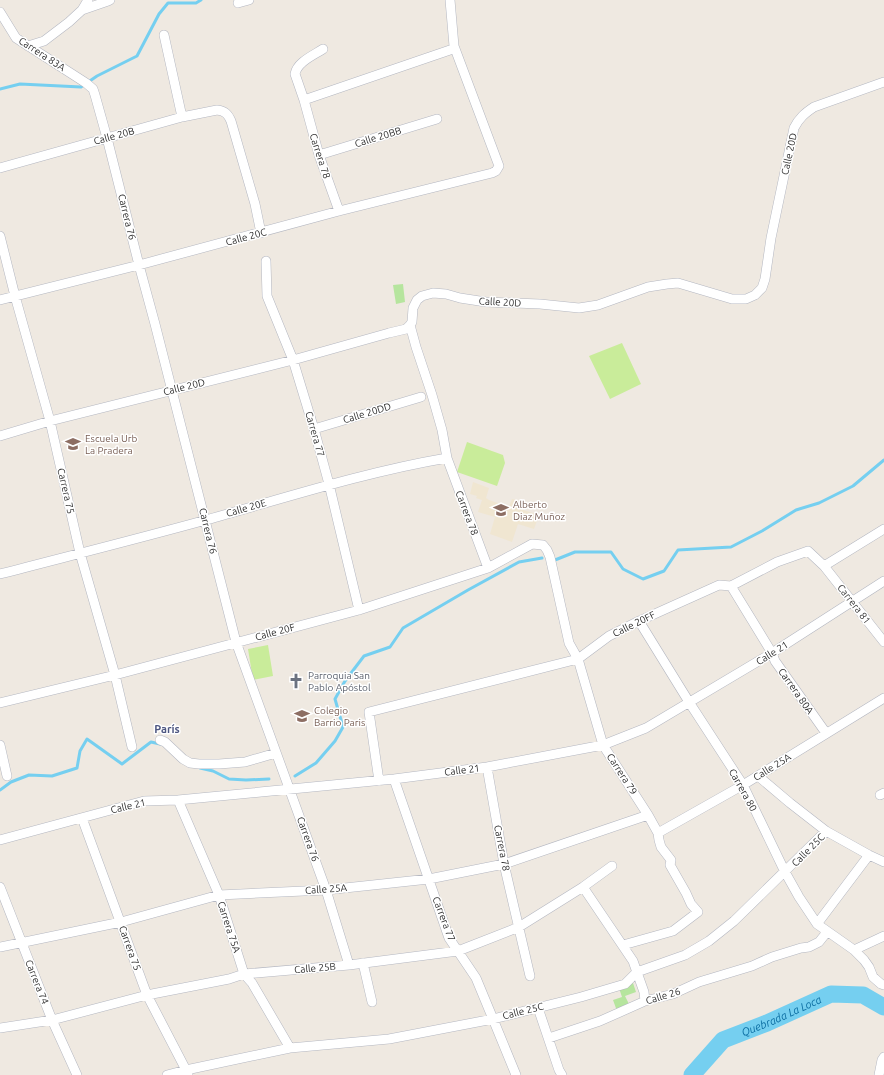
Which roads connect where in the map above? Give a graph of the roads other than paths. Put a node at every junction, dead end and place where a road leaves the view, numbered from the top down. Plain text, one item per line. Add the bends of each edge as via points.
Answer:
1 (88, 0) edge
2 (110, 0) edge
3 (249, 0) edge
4 (450, 0) edge
5 (238, 3) dead end
6 (82, 10) junction
7 (0, 12) edge
8 (164, 36) dead end
9 (28, 46) junction
10 (323, 50) dead end
11 (450, 50) dead end
12 (884, 82) edge
13 (93, 89) joint
14 (304, 100) junction
15 (182, 117) junction
16 (438, 119) dead end
17 (107, 138) junction
18 (319, 155) junction
19 (0, 168) edge
20 (339, 211) junction
21 (261, 233) junction
22 (0, 236) edge
23 (266, 261) dead end
24 (139, 265) junction
25 (15, 296) junction
26 (0, 300) edge
27 (410, 325) junction
28 (293, 360) junction
29 (172, 390) junction
30 (421, 397) dead end
31 (50, 421) junction
32 (314, 429) junction
33 (0, 436) edge
34 (446, 458) junction
35 (329, 484) junction
36 (205, 520) junction
37 (884, 529) edge
38 (543, 545) joint
39 (80, 553) junction
40 (824, 566) junction
41 (488, 568) junction
42 (0, 574) edge
43 (884, 581) edge
44 (731, 586) junction
45 (852, 602) junction
46 (360, 610) junction
47 (639, 621) junction
48 (236, 642) junction
49 (884, 642) edge
50 (772, 653) junction
51 (578, 659) junction
52 (114, 674) junction
53 (884, 698) edge
54 (689, 702) junction
55 (0, 703) edge
56 (826, 733) junction
57 (160, 740) dead end
58 (0, 745) edge
59 (603, 745) junction
60 (132, 747) dead end
61 (276, 753) junction
62 (487, 767) junction
63 (7, 776) dead end
64 (758, 776) junction
65 (394, 779) junction
66 (379, 781) junction
67 (743, 785) junction
68 (289, 789) junction
69 (178, 800) junction
70 (648, 814) junction
71 (82, 818) junction
72 (826, 831) junction
73 (658, 833) junction
74 (0, 840) edge
75 (869, 855) junction
76 (884, 862) edge
77 (504, 864) junction
78 (612, 866) dead end
79 (784, 872) junction
80 (429, 879) junction
81 (0, 887) edge
82 (583, 887) junction
83 (326, 890) junction
84 (219, 895) junction
85 (121, 922) junction
86 (817, 924) junction
87 (519, 928) junction
88 (828, 932) junction
89 (884, 936) edge
90 (21, 943) junction
91 (623, 945) junction
92 (0, 947) edge
93 (854, 950) junction
94 (458, 951) junction
95 (363, 963) junction
96 (349, 965) junction
97 (637, 972) junction
98 (244, 974) junction
99 (530, 976) dead end
100 (884, 985) edge
101 (147, 995) junction
102 (645, 1001) junction
103 (372, 1002) dead end
104 (538, 1008) junction
105 (493, 1018) junction
106 (52, 1020) junction
107 (0, 1028) edge
108 (549, 1038) junction
109 (290, 1048) junction
110 (884, 1057) edge
111 (187, 1072) edge
112 (77, 1075) edge
113 (167, 1075) edge
114 (516, 1075) edge
115 (562, 1075) edge
116 (880, 1075) edge

1 - 6 street
2 - 6 street
3 - 5 street
4 - 20 street, Calle 20C via 454,46 499,166 492,173
6 - 9 street via 44,42
7 - 9 street, Carrera 83A via 16,38
8 - 15 street
9 - 13 street, Carrera 83A
10 - 14 street, Carrera 78 via 298,65 295,70
11 - 14 street
12 - 27 street, Calle 20D via 814,107 798,120 794,128 773,231 766,279 755,295 746,299 732,299 678,283 648,288 598,305 579,308 486,302 433,293 417,300
13 - 17 street, Carrera 76
14 - 18 street, Carrera 78
15 - 17 street, Calle 20B
15 - 21 street, Calle 20B via 217,110 228,114 242,156
16 - 18 street, Calle 20BB
17 - 19 street, Calle 20B
17 - 24 street, Carrera 76
18 - 20 street, Carrera 78
20 - 21 street, Calle 20C
21 - 24 street, Calle 20C
22 - 25 street, Carrera 75
23 - 28 street, Carrera 77 via 267,296
24 - 25 street, Calle 20C
24 - 29 street, Carrera 76
25 - 26 street, Calle 20C
25 - 31 street, Carrera 75
27 - 28 street, Calle 20D via 406,329
27 - 34 street, Carrera 78 via 442,430
28 - 29 street, Calle 20D
28 - 32 street, Carrera 77
29 - 31 street, Calle 20D
29 - 36 street, Carrera 76
30 - 32 street, Calle 20DD
31 - 33 street, Calle 20D
31 - 39 street, Carrera 75
32 - 35 street, Carrera 77
34 - 35 street, Calle 20E
34 - 41 street, Carrera 78
35 - 36 street, Calle 20E
35 - 46 street, Carrera 77
36 - 39 street, Calle 20E
36 - 48 street, Carrera 76
37 - 40 street
38 - 41 street, Calle 20F via 532,544
38 - 51 street, Carrera 79 via 550,557 569,643
39 - 42 street, Calle 20E
39 - 52 street, Carrera 75
40 - 44 street, Calle 20FF via 808,551 777,562
40 - 45 street, Carrera 81
41 - 46 street, Calle 20F
43 - 45 street, Calle 21
44 - 47 street, Calle 20FF via 719,585
44 - 50 street, Carrera 80A
45 - 49 street, Carrera 81
45 - 50 street, Calle 21
46 - 48 street, Calle 20F
47 - 51 street, Calle 20FF via 609,636
47 - 54 street, Carrera 80
48 - 52 street, Calle 20F
48 - 61 street, Carrera 76
50 - 54 street, Calle 21
50 - 56 street, Carrera 80A
51 - 59 street, Carrera 79
51 - 66 street, Calle 20FF via 369,712
52 - 55 street, Calle 20F
52 - 60 street, Carrera 75
53 - 56 street, Calle 25A
54 - 59 street, Calle 21 via 646,728
54 - 67 street, Carrera 80
56 - 64 street, Calle 25A
57 - 61 street via 190,763 245,762
58 - 63 street
59 - 62 street, Calle 21
59 - 70 street, Carrera 79
61 - 68 street, Carrera 76
62 - 65 street, Calle 21
62 - 77 street, Carrera 78
64 - 67 street, Calle 25A
64 - 72 street
65 - 66 street, Calle 21
65 - 80 street, Carrera 77
66 - 68 street, Calle 21
67 - 73 street, Calle 25A
67 - 79 street, Carrera 80
68 - 69 street, Calle 21
68 - 83 street, Carrera 76
69 - 71 street, Calle 21 via 144,802
69 - 84 street, Carrera 75A
70 - 73 street, Carrera 79
70 - 77 street, Calle 25A
71 - 74 street, Calle 21
71 - 85 street, Carrera 75
72 - 75 street
72 - 79 street, Calle 25C
73 - 91 street, Carrera 79 via 661,847 672,860 670,865 698,912 673,931
75 - 76 street
75 - 86 street
77 - 80 street, Calle 25A
77 - 87 street, Carrera 78
78 - 82 street, Calle 25B
79 - 86 street, Carrera 80
79 - 97 street, Calle 25C via 734,921 709,941 685,955
80 - 83 street, Calle 25A
80 - 94 street, Carrera 77 via 449,938
81 - 90 street, Carrera 74
82 - 87 street, Calle 25B
82 - 91 street
83 - 84 street, Calle 25A
83 - 96 street, Carrera 76
84 - 85 street, Calle 25A
84 - 98 street, Carrera 75A
85 - 90 street, Calle 25A
85 - 101 street, Carrera 75
86 - 88 street, Carrera 80
87 - 94 street, Calle 25B
87 - 99 street, Carrera 78
88 - 93 street, Carrera 80
88 - 102 street, Calle 26 via 819,942 809,947 772,957 673,994
89 - 93 street
90 - 92 street, Calle 25A
90 - 106 street, Carrera 74
91 - 97 street
93 - 100 street, Carrera 80 via 866,963 873,977
94 - 95 street, Calle 25B
94 - 105 street, Carrera 77 via 476,978
95 - 96 street, Calle 25B
95 - 103 street
96 - 98 street, Calle 25B
97 - 102 street
97 - 104 street, Calle 25C via 625,984
98 - 101 street, Calle 25B
98 - 109 street, Carrera 75A via 252,983
101 - 106 street, Calle 25B
101 - 111 street, Carrera 75
102 - 108 street, Calle 26 via 605,1020
104 - 105 street, Calle 25C
104 - 108 street
105 - 109 street, Calle 25C via 389,1039
105 - 114 street, Carrera 77
106 - 107 street, Calle 25B
106 - 112 street, Carrera 74
108 - 115 street
109 - 111 street, Calle 25C
110 - 116 street
111 - 113 street, Calle 25C

